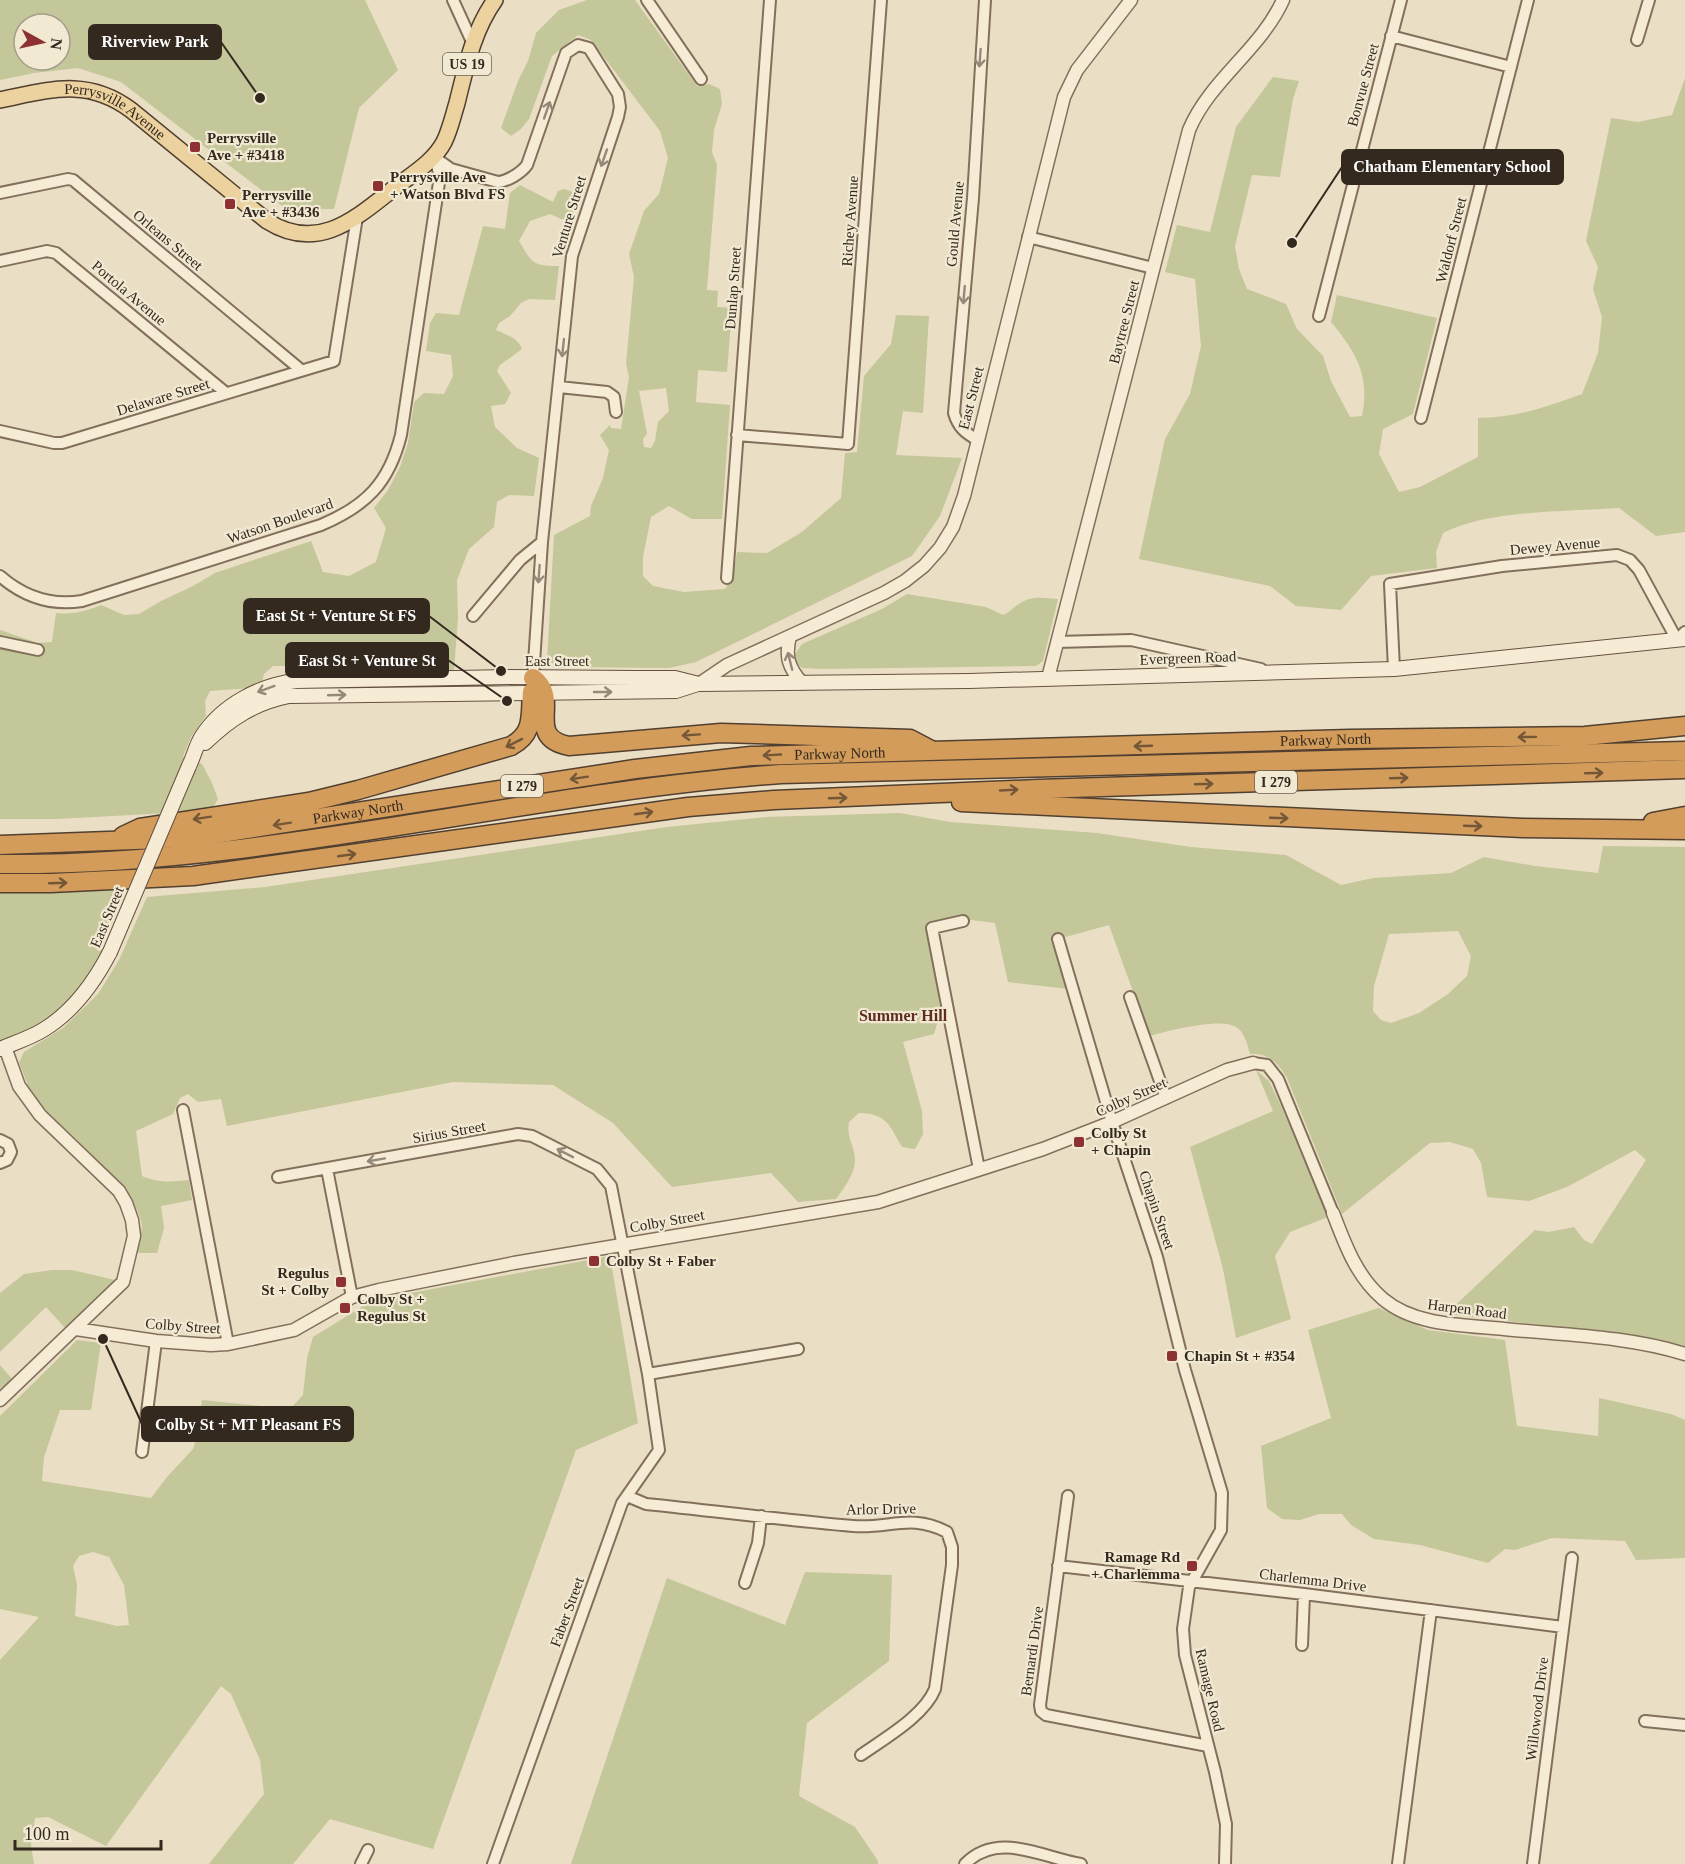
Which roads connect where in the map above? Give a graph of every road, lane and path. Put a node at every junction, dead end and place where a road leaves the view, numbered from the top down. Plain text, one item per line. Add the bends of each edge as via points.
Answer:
1 (453, 0) edge
2 (495, 0) edge
3 (647, 0) edge
4 (770, 0) edge
5 (881, 0) edge
6 (985, 0) edge
7 (1131, 0) edge
8 (1283, 0) edge
9 (1401, 0) edge
10 (1528, 0) edge
11 (1649, 0) edge
12 (1391, 36) junction
13 (1637, 40) dead end
14 (473, 44) junction
15 (1511, 68) junction
16 (701, 79) dead end
17 (0, 100) edge
18 (434, 157) junction
19 (0, 193) edge
20 (357, 217) junction
21 (1028, 237) junction
22 (0, 261) edge
23 (1153, 268) junction
24 (1318, 316) dead end
25 (302, 370) junction
26 (559, 387) junction
27 (226, 393) junction
28 (616, 412) dead end
29 (1421, 418) dead end
30 (0, 431) edge
31 (737, 435) junction
32 (978, 440) junction
33 (542, 542) junction
34 (0, 576) edge
35 (727, 578) dead end
36 (473, 616) dead end
37 (790, 636) junction
38 (1682, 637) edge
39 (0, 642) edge
40 (1057, 642) junction
41 (38, 650) dead end
42 (1394, 669) junction
43 (1273, 672) junction
44 (1048, 678) junction
45 (802, 683) junction
46 (699, 684) junction
47 (537, 688) junction
48 (1685, 714) edge
49 (1685, 726) edge
50 (1585, 736) junction
51 (1685, 740) edge
52 (1685, 751) edge
53 (936, 752) junction
54 (1558, 753) junction
55 (1685, 769) edge
56 (867, 797) junction
57 (1685, 816) edge
58 (1592, 828) junction
59 (1685, 830) edge
60 (110, 841) junction
61 (0, 845) edge
62 (0, 864) edge
63 (0, 883) edge
64 (963, 921) dead end
65 (1058, 939) dead end
66 (1130, 997) dead end
67 (2, 1048) edge
68 (1252, 1063) joint
69 (1166, 1098) junction
70 (183, 1110) dead end
71 (1112, 1122) junction
72 (0, 1140) edge
73 (0, 1163) edge
74 (327, 1169) junction
75 (979, 1169) junction
76 (278, 1177) dead end
77 (1332, 1213) joint
78 (623, 1244) junction
79 (352, 1298) junction
80 (76, 1329) junction
81 (156, 1341) junction
82 (228, 1344) junction
83 (798, 1349) dead end
84 (1685, 1354) edge
85 (648, 1374) junction
86 (0, 1400) edge
87 (142, 1452) dead end
88 (1222, 1493) joint
89 (627, 1496) junction
90 (1068, 1496) dead end
91 (761, 1516) junction
92 (1572, 1558) dead end
93 (1058, 1566) junction
94 (1191, 1581) junction
95 (745, 1583) dead end
96 (1304, 1594) junction
97 (1431, 1610) junction
98 (1563, 1627) junction
99 (1302, 1645) dead end
100 (1645, 1721) dead end
101 (1685, 1725) edge
102 (1208, 1746) junction
103 (861, 1755) dead end
104 (368, 1850) dead end
105 (362, 1864) edge
106 (493, 1864) edge
107 (965, 1864) edge
108 (1081, 1864) edge
109 (1225, 1864) edge
110 (1398, 1864) edge
111 (1533, 1864) edge

1 - 14 street
2 - 14 main road, Perrysville Avenue / US 19
3 - 16 street
4 - 31 street, Dunlap Street
5 - 31 street, Richey Avenue via 848,444
6 -> 32 street, Gould Avenue via 954,413 962,430
7 - 21 street, East Street via 1067,87
8 - 23 street, Baytree Street via 1274,17 1206,99 1192,123
9 - 12 street, Bonvue Street
10 - 15 street, Waldorf Street
11 - 13 street
12 - 15 street
12 - 24 street, Bonvue Street
14 - 18 main road, Perrysville Avenue / US 19 via 448,132
15 - 29 street, Waldorf Street
17 - 20 main road, Perrysville Avenue / US 19 via 59,89 97,92 131,110 273,225 294,233 316,233 338,228
18 - 20 main road, Perrysville Avenue / US 19
18 -> 26 street, Venture Street via 448,168 498,182 523,170 566,53 578,45 589,48 618,94 618,117 572,256
18 - 34 street, Watson Boulevard via 440,177 401,435 389,470 366,500 321,525 82,601 41,600
19 - 25 street, Orleans Street via 73,180
20 - 25 street, Delaware Street via 334,361
21 - 23 street
21 - 32 street, East Street
22 - 27 street, Portola Avenue via 47,251 56,253
23 - 40 street, Baytree Street
25 - 27 street, Delaware Street
26 - 28 street via 607,392 614,397
26 - 33 street, Venture Street
27 - 30 street, Delaware Street via 62,443
31 - 35 street, Dunlap Street
32 - 37 street, East Street via 953,527 924,566 896,587
33 - 36 street via 520,560
33 -> 47 street, Venture Street
45 -> 37 street via 788,664
37 - 46 street, East Street via 727,665
38 - 42 main road, Evergreen Road
38 - 42 street, Dewey Avenue via 1639,570 1621,556 1502,566 1390,584
39 - 41 street
40 - 43 street via 1131,640
40 - 44 street, Baytree Street
42 - 43 main road, Evergreen Road
43 - 44 main road, Evergreen Road
44 - 45 main road, Evergreen Road
45 - 46 main road, Evergreen Road
46 - 47 main road, East Street via 676,691
53 -> 47 highway via 910,739 721,733 568,746 555,741 546,730
47 -> 60 highway via 527,733 511,746 309,802 140,828
47 - 67 main road, East Street, bridge via 289,696 238,715 191,761 98,975 70,1010 43,1030
48 - 50 highway via 1628,722
49 - 50 highway, Parkway North / I 279
50 -> 53 highway, Parkway North / I 279
51 - 54 highway via 1617,750
52 - 54 highway
53 -> 60 highway, Parkway North / I 279 via 807,753 698,761 189,838
54 - 62 highway via 781,774 679,784 222,852 99,863
56 -> 55 highway, I 279
56 -> 58 highway
63 -> 56 highway, I 279 via 193,876 687,807
57 - 58 highway
58 - 59 highway
60 - 61 highway, Parkway North / I 279
64 - 75 street via 932,927
65 - 71 street, Chapin Street
66 - 69 street
67 - 80 street via 19,1086 40,1115 119,1191 132,1220 134,1236 123,1282
68 - 69 street, Colby Street
68 - 77 street, Harpen Road via 1268,1065 1278,1079
69 - 71 street, Colby Street
70 - 82 street
71 - 75 street, Colby Street
71 - 88 street, Chapin Street via 1157,1257 1185,1370
72 - 73 street via 8,1144 11,1152
74 - 76 street, Sirius Street
78 -> 74 street, Sirius Street via 611,1186 597,1170 532,1136 519,1134
74 - 79 street
75 - 78 street, Colby Street via 878,1202
77 - 84 street, Harpen Road via 1349,1255 1363,1277 1382,1298 1416,1318 1640,1343
78 - 79 street, Colby Street
78 - 85 street, Faber Street
79 - 82 street, Colby Street via 294,1330
80 - 81 street, Colby Street
80 - 86 street
81 - 82 street, Colby Street
81 - 87 street
83 - 85 street
85 - 89 street, Faber Street via 659,1450
88 - 94 street, Ramage Road via 1221,1530
89 - 91 street, Arlor Drive via 646,1504
89 - 106 street, Faber Street
90 - 93 street, Bernardi Drive
91 - 95 street via 753,1563
91 - 103 street, Arlor Drive via 861,1526 915,1522 947,1532 953,1556 935,1689 920,1711
92 - 98 street, Willowood Drive
93 - 94 street, Charlemma Drive
93 - 102 street, Bernardi Drive via 1040,1705 1043,1713
94 - 96 street, Charlemma Drive
94 - 102 street, Ramage Road via 1184,1629 1185,1654
96 - 97 street, Charlemma Drive
96 - 99 street
97 - 98 street, Charlemma Drive
97 - 110 street
98 - 111 street, Willowood Drive
100 - 101 street
102 - 109 street, Ramage Road via 1226,1824
104 - 105 street
107 - 108 street via 982,1851 1005,1846

